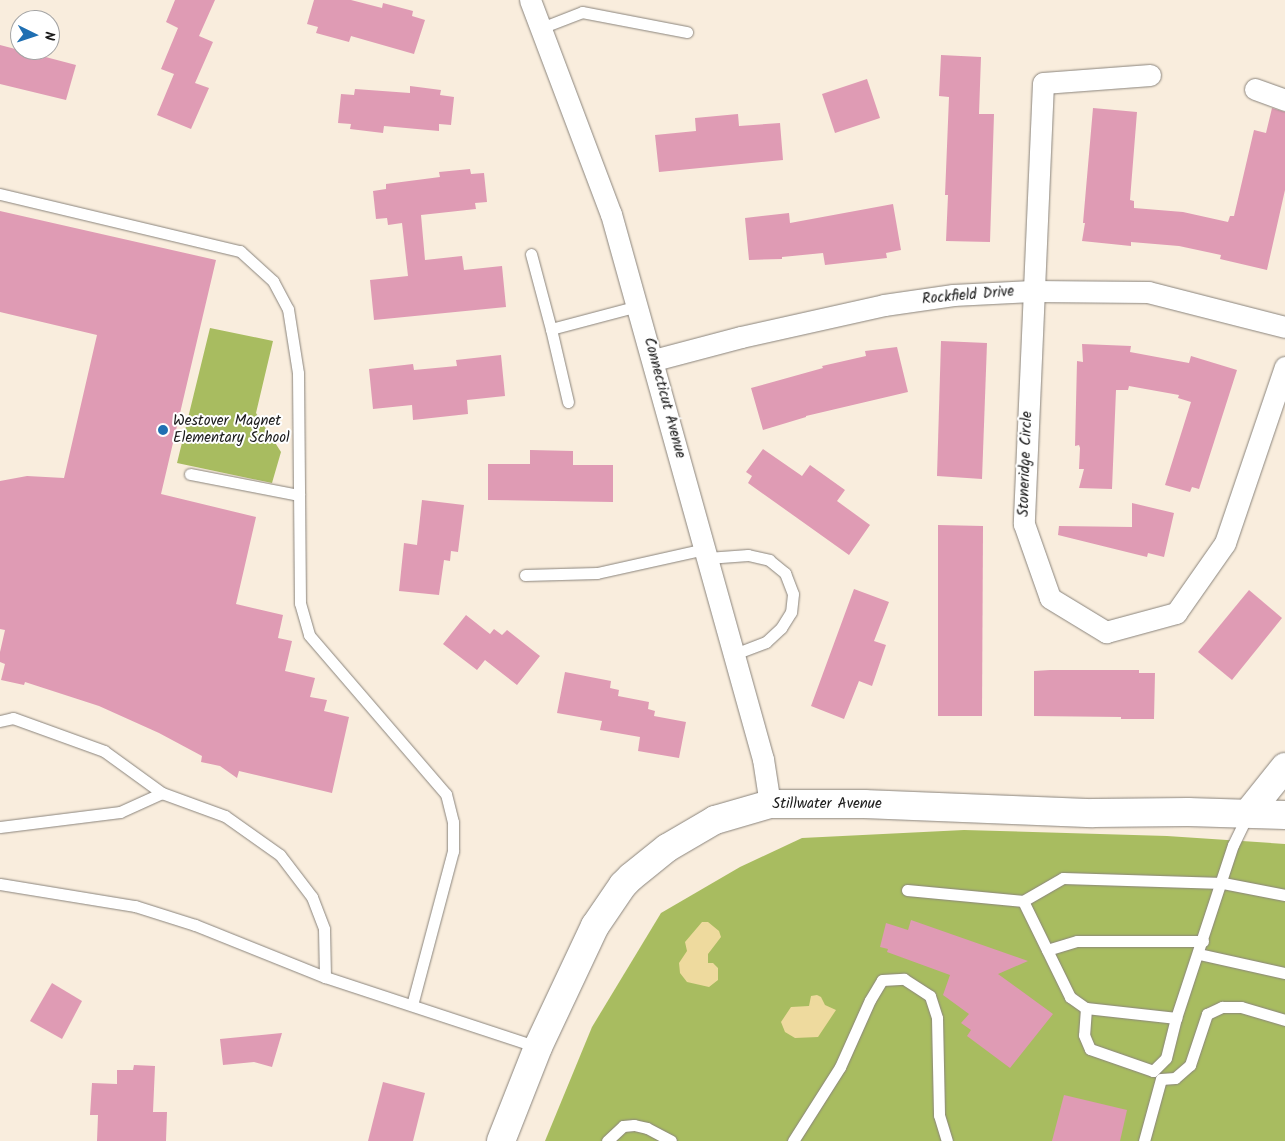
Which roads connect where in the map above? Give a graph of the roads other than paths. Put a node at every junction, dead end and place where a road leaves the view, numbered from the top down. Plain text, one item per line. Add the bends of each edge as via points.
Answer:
1 (530, 0) edge
2 (541, 28) junction
3 (687, 32) dead end
4 (1150, 75) dead end
5 (1255, 90) dead end
6 (1285, 100) edge
7 (0, 194) edge
8 (531, 254) dead end
9 (1032, 291) junction
10 (638, 306) junction
11 (1285, 327) edge
12 (552, 328) junction
13 (654, 360) junction
14 (1285, 366) edge
15 (568, 402) dead end
16 (190, 474) dead end
17 (299, 495) junction
18 (706, 553) junction
19 (525, 575) dead end
20 (734, 654) junction
21 (0, 721) edge
22 (1285, 767) edge
23 (162, 792) junction
24 (770, 804) junction
25 (1248, 813) junction
26 (1285, 815) edge
27 (0, 827) edge
28 (1222, 883) junction
29 (0, 884) edge
30 (907, 890) dead end
31 (1285, 895) edge
32 (1023, 900) junction
33 (1203, 941) junction
34 (1047, 950) junction
35 (1199, 954) junction
36 (1285, 973) edge
37 (325, 977) junction
38 (412, 1005) junction
39 (1086, 1008) junction
40 (1176, 1018) junction
41 (1285, 1020) edge
42 (538, 1048) junction
43 (1157, 1075) junction
44 (501, 1141) edge
45 (607, 1141) edge
46 (671, 1141) edge
47 (792, 1141) edge
48 (947, 1141) edge
49 (1144, 1141) edge

1 - 2 street, Connecticut Avenue
2 - 3 lane via 582,12
2 - 10 street, Connecticut Avenue via 611,214
4 - 9 street, Stoneridge Circle via 1043,83
5 - 6 street
7 - 17 lane via 240,251 273,281 288,309 298,373
8 - 12 lane
9 - 11 street, Rockfield Drive via 1148,292
9 - 13 street, Rockfield Drive via 953,295 884,305
9 - 14 street, Stoneridge Circle via 1024,524 1050,598 1106,632 1176,613 1225,543
10 - 12 lane
10 - 13 street, Connecticut Avenue
12 - 15 lane
13 - 18 street, Connecticut Avenue
16 - 17 lane
17 - 38 lane via 300,603 309,635 446,794 453,822 453,851
18 - 19 lane via 597,573
18 - 20 street, Connecticut Avenue
18 - 20 lane via 748,555 769,560 785,573 793,594 791,612 781,628 766,642
20 - 24 street, Connecticut Avenue via 762,759
21 - 23 lane via 13,718 104,751
22 - 25 main road
23 - 27 lane via 120,812
23 - 37 lane via 225,816 280,855 312,897 324,928
24 - 25 main road, Stillwater Avenue via 864,804 1093,813
24 - 42 main road, Stillwater Avenue via 715,820 667,848 623,885 595,926
25 - 26 main road, Stillwater Avenue
25 - 28 lane via 1233,845
28 - 31 lane
28 - 32 lane via 1063,878
28 - 33 lane
29 - 37 lane via 135,906 195,925
30 - 32 lane
32 - 34 lane
33 - 34 lane via 1077,941
33 - 35 lane
34 - 39 lane via 1070,997
35 - 36 lane
35 - 40 lane
37 - 38 lane
38 - 42 lane
39 - 40 lane
39 - 43 lane via 1084,1035 1090,1049
40 - 43 lane via 1166,1058
41 - 43 lane via 1241,1007 1222,1007 1207,1014 1190,1065 1175,1078
42 - 44 main road, Stillwater Avenue
43 - 49 lane
45 - 46 lane via 623,1126 634,1125
47 - 48 lane via 840,1067 882,980 904,979 930,996 937,1018 940,1115

